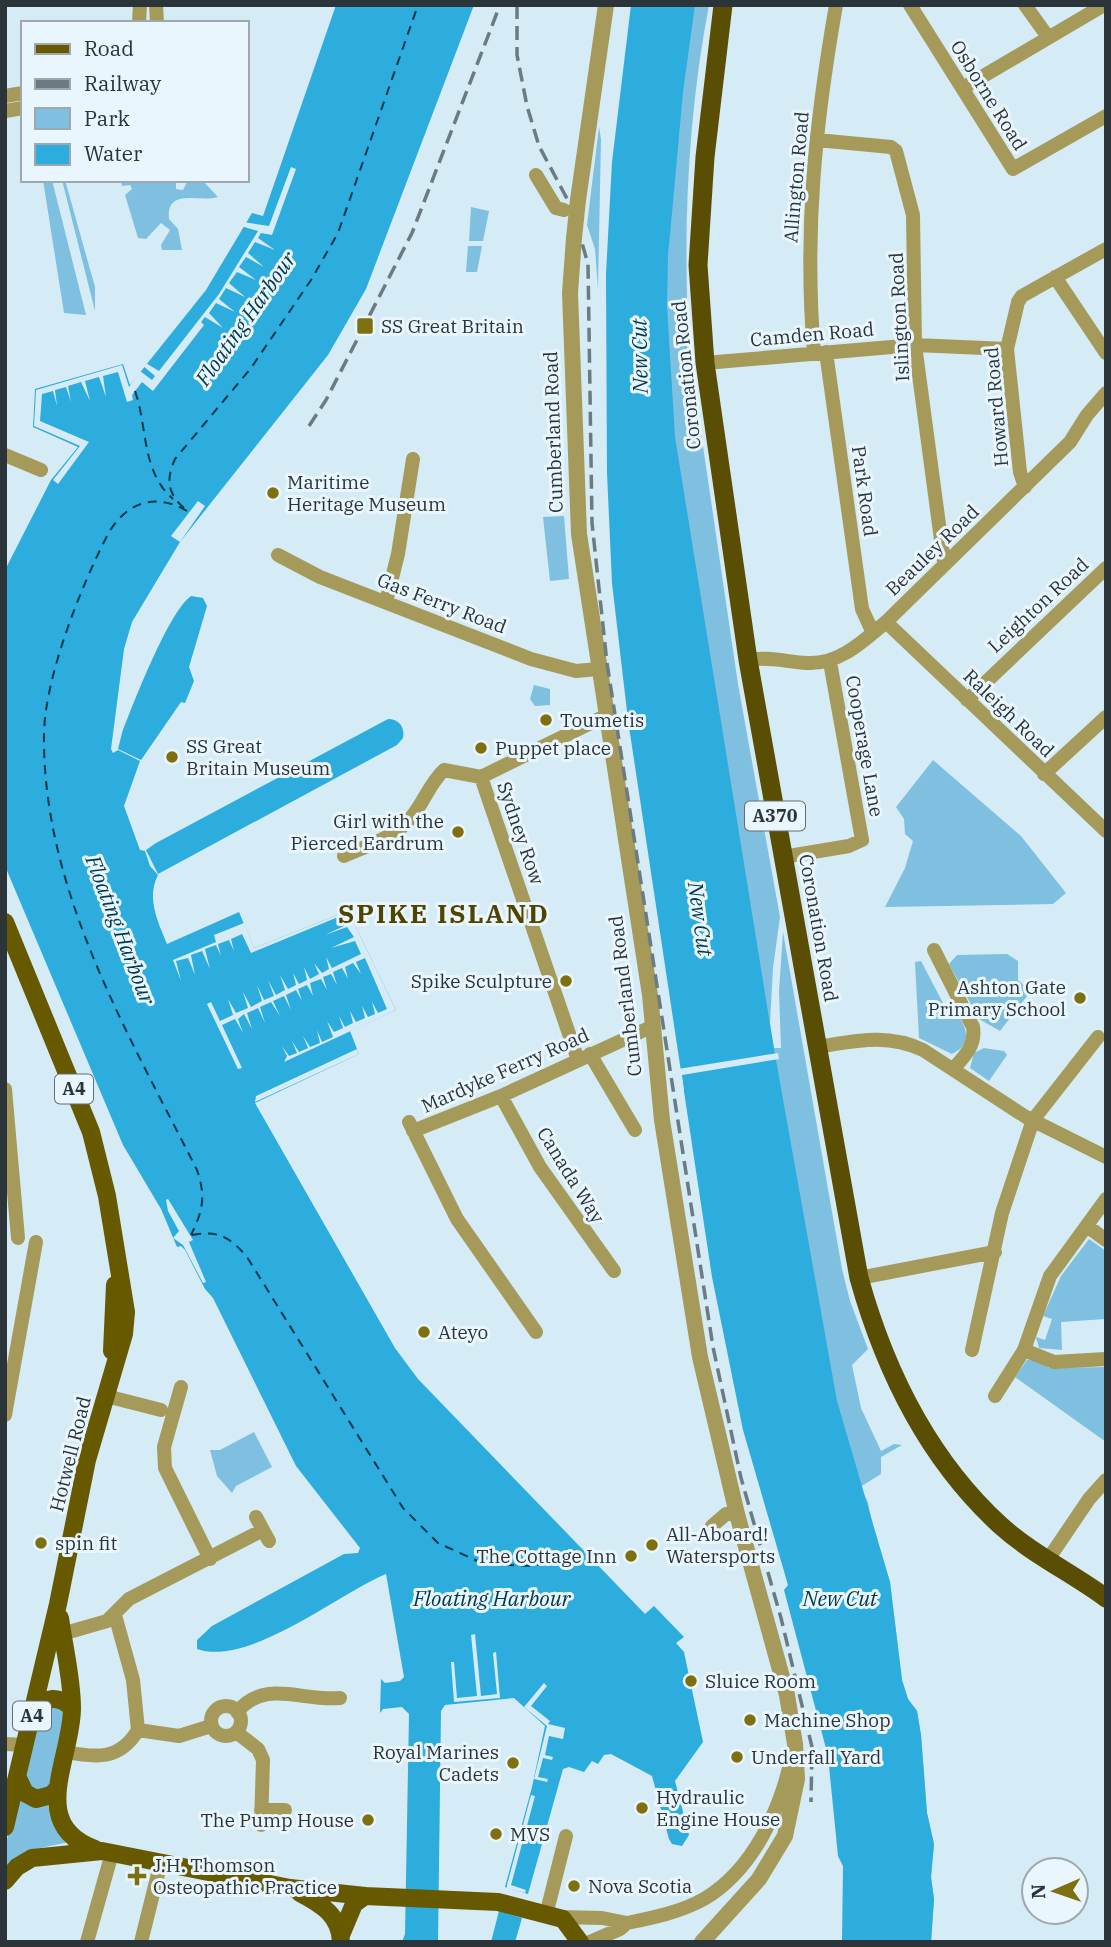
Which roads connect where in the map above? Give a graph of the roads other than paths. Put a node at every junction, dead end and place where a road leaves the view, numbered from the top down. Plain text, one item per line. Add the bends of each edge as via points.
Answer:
1 (606, 5) edge
2 (723, 5) edge
3 (836, 5) edge
4 (910, 5) edge
5 (1025, 5) edge
6 (1104, 5) edge
7 (1048, 37) junction
8 (963, 88) junction
9 (1106, 116) edge
10 (817, 140) junction
11 (536, 175) dead end
12 (564, 210) dead end
13 (1106, 249) edge
14 (1055, 277) junction
15 (915, 345) junction
16 (1007, 349) junction
17 (820, 352) junction
18 (1106, 353) edge
19 (705, 363) junction
20 (1106, 393) edge
21 (5, 455) edge
22 (414, 459) dead end
23 (41, 470) dead end
24 (1025, 488) junction
25 (278, 555) dead end
26 (944, 562) junction
27 (1106, 568) edge
28 (386, 602) junction
29 (886, 622) junction
30 (873, 633) junction
31 (748, 660) junction
32 (830, 662) junction
33 (598, 669) junction
34 (967, 700) junction
35 (605, 716) junction
36 (1106, 717) edge
37 (1044, 774) junction
38 (481, 777) junction
39 (1106, 831) edge
40 (344, 856) dead end
41 (783, 857) junction
42 (5, 922) edge
43 (934, 950) dead end
44 (651, 1027) junction
45 (1098, 1037) dead end
46 (817, 1047) junction
47 (584, 1057) junction
48 (953, 1069) junction
49 (5, 1089) edge
50 (501, 1096) junction
51 (1033, 1120) junction
52 (635, 1130) dead end
53 (1106, 1157) edge
54 (1106, 1199) edge
55 (1087, 1226) junction
56 (12, 1237) edge
57 (1106, 1240) edge
58 (995, 1252) junction
59 (614, 1271) dead end
60 (859, 1278) junction
61 (536, 1332) dead end
62 (972, 1350) dead end
63 (1024, 1350) junction
64 (1106, 1359) edge
65 (106, 1396) junction
66 (995, 1396) dead end
67 (193, 1404) dead end
68 (161, 1410) dead end
69 (5, 1415) edge
70 (1106, 1480) edge
71 (737, 1514) junction
72 (712, 1526) dead end
73 (263, 1529) dead end
74 (210, 1559) junction
75 (1047, 1561) junction
76 (1106, 1599) edge
77 (58, 1604) junction
78 (115, 1615) junction
79 (62, 1634) junction
80 (340, 1698) dead end
81 (72, 1709) junction
82 (34, 1711) junction
83 (237, 1712) junction
84 (212, 1726) junction
85 (138, 1730) junction
86 (236, 1732) junction
87 (5, 1744) edge
88 (795, 1744) junction
89 (25, 1745) junction
90 (66, 1752) junction
91 (18, 1778) junction
92 (58, 1788) junction
93 (285, 1810) dead end
94 (5, 1827) edge
95 (566, 1836) dead end
96 (107, 1852) junction
97 (161, 1862) junction
98 (5, 1881) edge
99 (290, 1888) junction
100 (365, 1896) junction
101 (551, 1916) junction
102 (626, 1923) junction
103 (341, 1939) edge
104 (87, 1942) edge
105 (141, 1942) edge
106 (566, 1942) edge
107 (580, 1942) edge
108 (590, 1942) edge
109 (702, 1942) edge

1 - 33 street, Cumberland Road, bridge via 578,200 570,293 575,480 583,576
2 - 19 highway, Coronation Road / A370 via 698,265
3 - 10 street, Allington Road
4 - 8 street, Osborne Road
5 - 7 street
6 - 7 street
7 - 8 street
8 - 9 street, Osborne Road via 1013,169
10 - 15 street, Islington Road via 896,151 913,215
10 - 17 street, Allington Road via 809,215 809,290
11 - 12 street via 556,208
13 - 14 street, Howard Road
14 - 16 street, Howard Road via 1022,296
14 - 18 street
15 - 16 street, Camden Road
15 - 17 street, Camden Road
15 - 26 street, Islington Road
16 - 24 street, Howard Road
17 - 19 street, Camden Road
17 - 30 street, Park Road via 862,609
19 - 31 highway, Coronation Road / A370
20 - 24 street, Beauley Road via 1070,442
21 - 23 street
22 - 28 street
24 - 26 street, Beauley Road
25 - 28 street, Gas Ferry Road via 320,578
26 - 29 street, Beauley Road
27 - 34 street, Leighton Road
28 - 33 street, Gas Ferry Road via 531,659 576,671
29 - 30 street, Beauley Road
29 - 34 street, Raleigh Road
30 - 32 street, Beauley Road
31 - 32 street
31 - 41 highway, Coronation Road / A370
32 - 41 street, Cooperage Lane via 862,840
33 - 35 street, Cumberland Road
34 - 37 street, Raleigh Road
35 - 38 street
35 - 44 street, Cumberland Road via 650,995
36 - 37 street
37 - 39 street, Raleigh Road
38 - 40 street via 444,770 397,831
38 - 47 street, Sydney Row
41 - 46 highway, Coronation Road / A370
42 - 65 main road, Hotwell Road / A4 via 91,1132 107,1196 127,1312
43 - 48 street via 975,1037
44 - 47 street, Mardyke Ferry Road
44 - 71 street, Cumberland Road via 688,1292
45 - 51 street
46 - 48 street via 884,1038 914,1046
46 - 60 highway, Coronation Road / A370
47 - 50 street, Mardyke Ferry Road
47 - 52 street, Sydney Row
48 - 51 street
49 - 56 street
50 - 59 street, Canada Way via 540,1167
50 - 61 street, Mardyke Ferry Road via 411,1127 457,1219
51 - 53 street
51 - 58 street via 1002,1213
54 - 55 street
55 - 57 street
55 - 63 street via 1048,1280
56 - 69 street via 39,1243
58 - 60 street
58 - 62 street
60 - 75 highway, Coronation Road / A370 via 875,1335 928,1439 1000,1525
63 - 64 street via 1054,1362
63 - 66 street
65 - 68 street
65 - 77 main road, Hotwell Road / A4
67 - 74 street via 180,1394 164,1447 165,1468
70 - 75 street
71 - 72 street via 726,1514
71 - 88 street, Cumberland Road
73 - 74 street
74 - 78 street via 129,1600
75 - 76 highway, Coronation Road / A370
77 - 79 main road, A4
77 - 82 main road, Hotwell Road / A4
78 - 79 street
78 - 85 street via 133,1680
79 - 81 main road, A4
80 - 83 street via 259,1694
81 - 82 main road via 52,1698 39,1703
81 - 90 main road, A4
82 - 89 main road, Hotwell Road / A4
83 - 84 street via 219,1708 212,1715
83 - 86 street via 240,1724
84 - 85 street via 179,1736
84 - 86 street via 222,1736
85 - 90 street via 125,1748 110,1756
86 - 93 street via 258,1749 263,1760 261,1817
87 - 89 street
88 - 102 street via 789,1773 768,1824 735,1873 703,1899
88 - 109 street, Cumberland Road via 797,1779 785,1836 759,1879
89 - 91 main road, Hotwell Road / A4
90 - 92 main road, A4
91 - 92 main road via 25,1793 36,1799
91 - 94 main road, Hotwell Road / A4
92 - 96 main road, A4 via 56,1803 63,1824 83,1845
95 - 101 street
96 - 97 main road, A4
96 - 98 main road via 32,1858
96 - 104 street
97 - 99 main road, A4
97 - 105 street
99 - 100 main road
99 - 103 main road, A4 via 322,1904 334,1917
100 - 101 main road via 479,1898
100 - 103 main road via 354,1904
101 - 102 street
101 - 106 main road
101 - 107 main road via 569,1923
102 - 108 street

